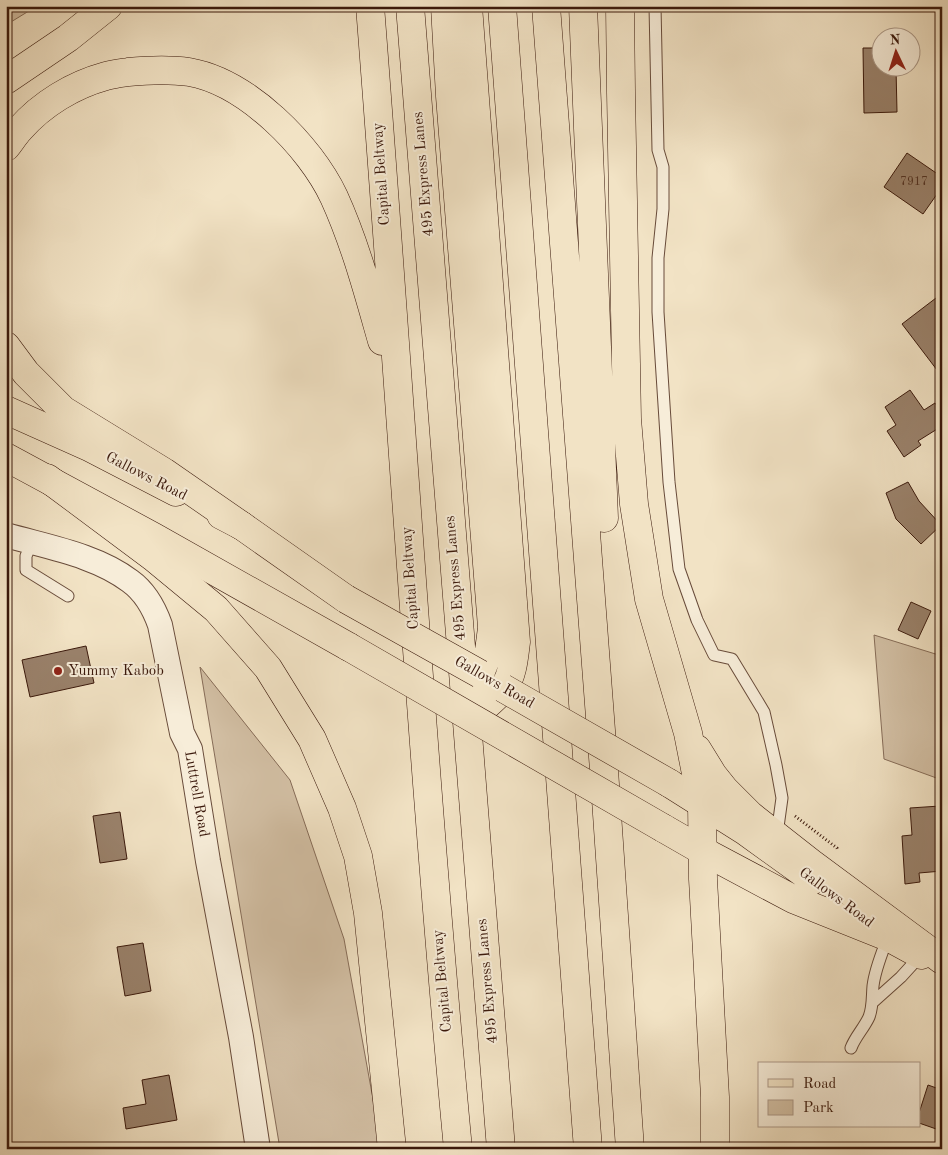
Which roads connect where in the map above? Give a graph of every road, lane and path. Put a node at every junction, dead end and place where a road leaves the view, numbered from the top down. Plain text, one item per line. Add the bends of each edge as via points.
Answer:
1 (108, 6) edge
2 (370, 6) edge
3 (410, 6) edge
4 (445, 6) edge
5 (468, 6) edge
6 (502, 6) edge
7 (546, 6) edge
8 (583, 6) edge
9 (620, 6) edge
10 (655, 6) edge
11 (6, 80) edge
12 (6, 147) edge
13 (6, 346) edge
14 (398, 395) junction
15 (6, 410) edge
16 (6, 457) edge
17 (47, 478) junction
18 (242, 526) junction
19 (6, 535) edge
20 (32, 542) junction
21 (68, 596) dead end
22 (480, 674) junction
23 (504, 688) junction
24 (472, 718) junction
25 (688, 733) junction
26 (702, 804) junction
27 (777, 836) junction
28 (703, 851) junction
29 (888, 937) junction
30 (935, 961) edge
31 (872, 1003) junction
32 (851, 1048) dead end
33 (258, 1149) edge
34 (392, 1149) edge
35 (458, 1149) edge
36 (501, 1149) edge
37 (588, 1149) edge
38 (632, 1149) edge
39 (715, 1149) edge

1 - 11 main road
2 - 14 main road, Capital Beltway
3 - 36 main road, 495 Express Lanes
4 - 22 main road via 492,628 489,650
5 - 23 main road via 516,642 513,667
6 - 37 main road
7 - 38 main road
8 - 38 main road via 602,496 622,854
9 - 25 main road via 627,419 634,504 649,599
10 - 27 lane via 658,150 663,167 658,312 678,569 714,655 732,659 764,712 782,798
12 - 14 main road via 43,106 73,88 106,76 138,71 190,72 240,92 288,133 316,166 333,196 361,265
13 - 18 main road via 26,373 63,410 164,472
14 - 35 main road, Capital Beltway
15 - 18 main road, Gallows Road via 91,448
16 - 17 main road, Gallows Road
17 - 24 main road, Gallows Road, bridge
17 - 34 main road via 153,557 216,609 268,668 312,739 342,808 358,856 368,913
18 - 22 main road, Gallows Road, bridge via 346,599
19 - 20 street, Luttrell Road
20 - 21 lane via 26,556 26,570
20 - 33 street, Luttrell Road via 114,570 132,582 156,613 182,733 190,749
22 - 23 main road, Gallows Road
22 - 24 main road
23 - 24 main road
23 - 26 main road, Gallows Road, bridge
24 - 28 main road, Gallows Road, bridge
25 - 26 main road
25 - 27 main road via 725,790
26 - 28 main road
26 - 29 main road, Gallows Road via 796,867
27 - 30 main road
28 - 29 main road, Gallows Road via 793,899
28 - 39 main road
29 - 30 main road, Gallows Road
29 - 31 lane via 877,965
30 - 31 lane via 901,977
31 - 32 lane via 869,1018

